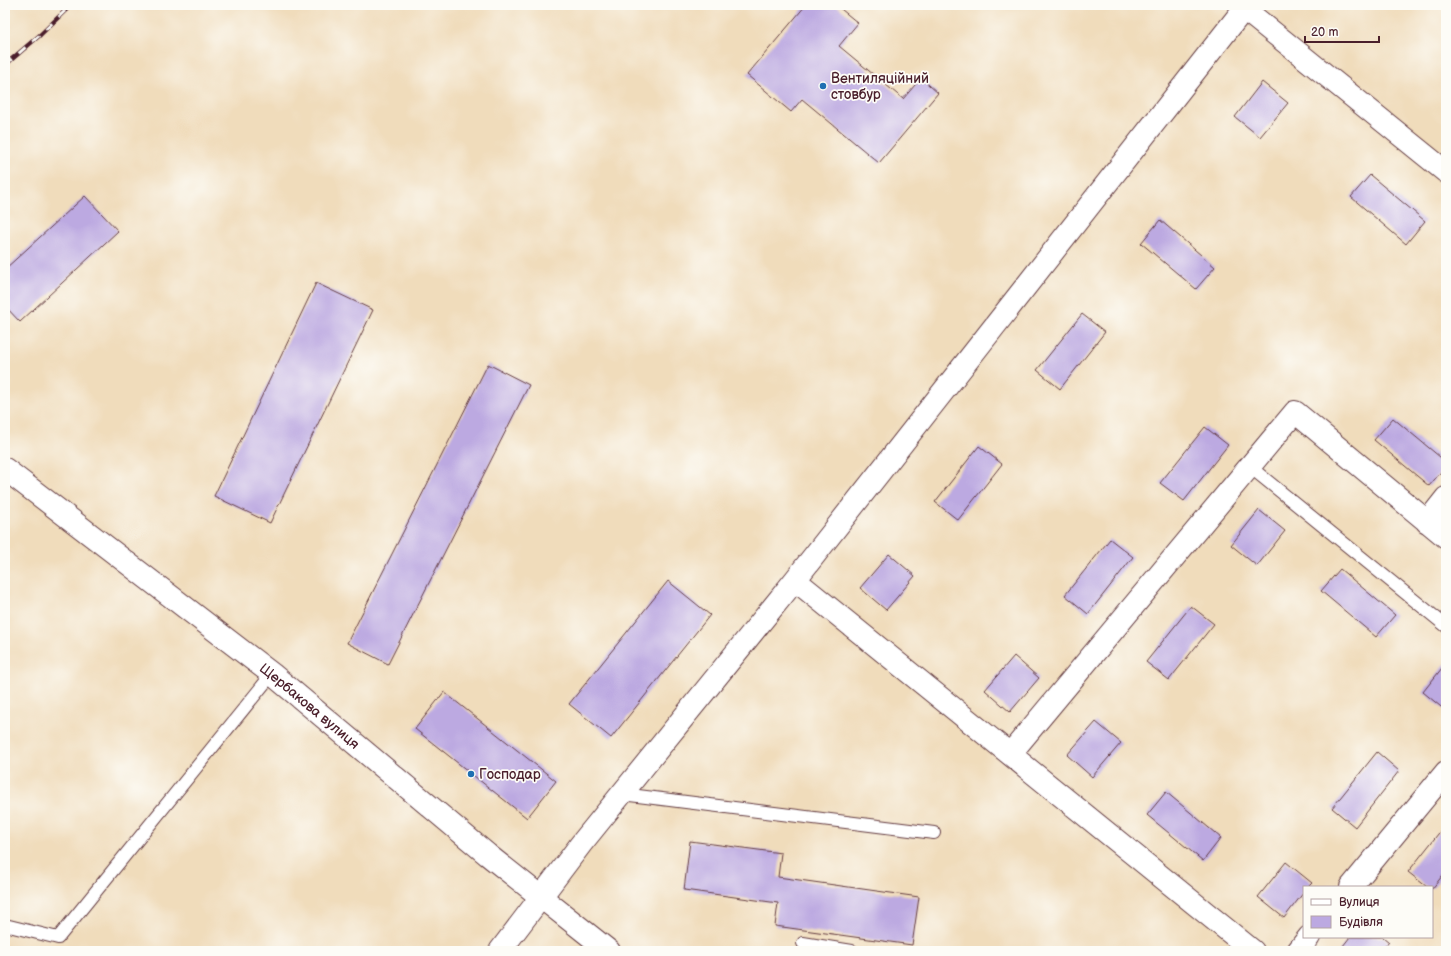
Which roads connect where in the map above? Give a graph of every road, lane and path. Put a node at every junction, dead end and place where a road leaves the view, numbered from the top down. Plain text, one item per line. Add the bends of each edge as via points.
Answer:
1 (1246, 7) edge
2 (1446, 172) edge
3 (1249, 466) junction
4 (5, 469) edge
5 (1446, 498) edge
6 (1427, 522) junction
7 (1446, 537) edge
8 (795, 580) junction
9 (1446, 626) edge
10 (272, 674) junction
11 (1010, 754) junction
12 (1446, 772) edge
13 (622, 794) junction
14 (934, 833) dead end
15 (1352, 886) edge
16 (540, 897) junction
17 (5, 925) edge
18 (1308, 938) edge
19 (803, 943) dead end
20 (500, 951) edge
21 (609, 951) edge
22 (852, 951) edge
23 (1253, 951) edge
24 (1298, 951) edge

1 - 2 street
1 - 8 street
3 - 6 street via 1295,412
3 - 9 lane
3 - 11 street
4 - 10 street, Щербакова вулиця
5 - 6 street
6 - 7 street
8 - 11 street
8 - 13 street
10 - 16 street, Щербакова вулиця
10 - 17 lane via 58,938
11 - 23 street
12 - 15 street
13 - 14 lane
13 - 16 street
16 - 20 street
16 - 21 street, Щербакова вулиця
18 - 24 street
19 - 22 lane

